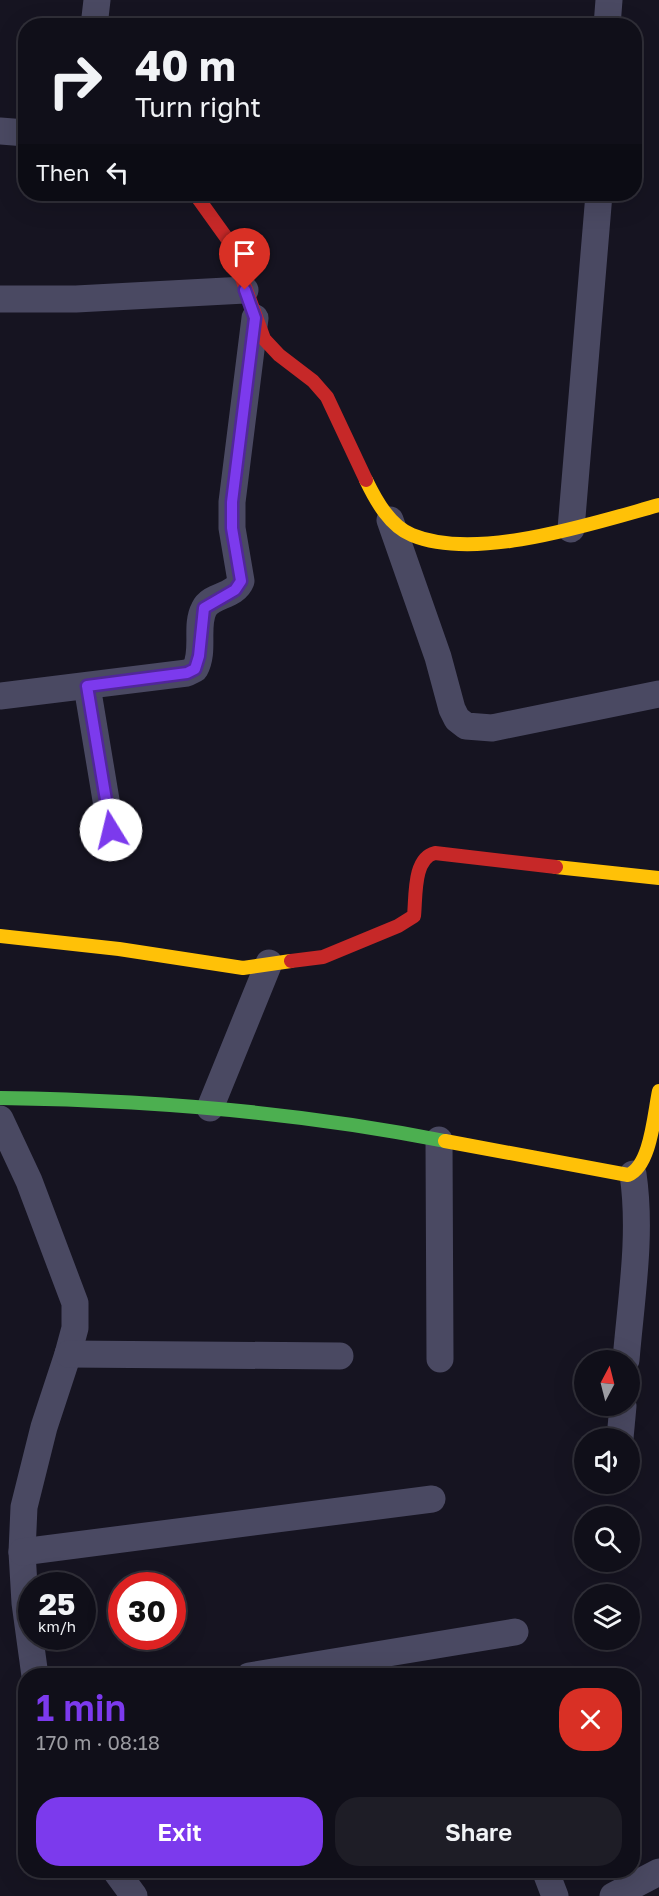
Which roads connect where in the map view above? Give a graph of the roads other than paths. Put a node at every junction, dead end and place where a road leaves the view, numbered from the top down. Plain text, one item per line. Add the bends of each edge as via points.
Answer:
1 (97, 0) edge
2 (609, 0) edge
3 (95, 18) edge
4 (608, 18) edge
5 (0, 131) edge
6 (18, 132) edge
7 (200, 201) edge
8 (598, 201) edge
9 (245, 290) junction
10 (0, 299) edge
11 (255, 318) junction
12 (659, 505) edge
13 (390, 520) junction
14 (571, 529) junction
15 (87, 686) junction
16 (659, 694) edge
17 (0, 696) edge
18 (111, 830) dead end
19 (659, 878) edge
20 (0, 936) edge
21 (269, 963) junction
22 (659, 1091) edge
23 (0, 1098) edge
24 (210, 1108) junction
25 (0, 1119) edge
26 (439, 1140) junction
27 (633, 1174) junction
28 (627, 1350) edge
29 (68, 1354) junction
30 (340, 1356) dead end
31 (440, 1359) dead end
32 (432, 1499) dead end
33 (22, 1552) junction
34 (515, 1632) dead end
35 (34, 1668) edge
36 (297, 1668) edge
37 (659, 1872) edge
38 (121, 1878) edge
39 (548, 1878) edge
40 (134, 1896) edge
41 (555, 1896) edge
42 (614, 1896) edge

1 - 3 street
2 - 4 street
5 - 6 street
7 - 9 street via 228,240
8 - 14 street
9 - 10 street
9 - 11 street
11 - 13 street via 272,351 314,381 326,396 371,492
11 - 15 street via 232,502 239,586 204,608 195,669
12 - 14 street
13 - 14 street via 408,535 431,542 466,544 547,536
13 - 16 street via 452,709 466,726 492,728
15 - 17 street
15 - 18 street
19 - 21 street via 435,853 421,861 417,908 408,921 323,957
20 - 21 street via 232,967
21 - 24 street
22 - 27 street via 645,1158
23 - 24 street
24 - 26 street
25 - 29 street via 33,1192 75,1303 75,1328
26 - 27 street via 615,1176
26 - 31 street
27 - 28 street via 636,1242
29 - 30 street
29 - 33 street via 24,1507
32 - 33 street
33 - 35 street
34 - 36 street
37 - 42 street
38 - 40 street
39 - 41 street

